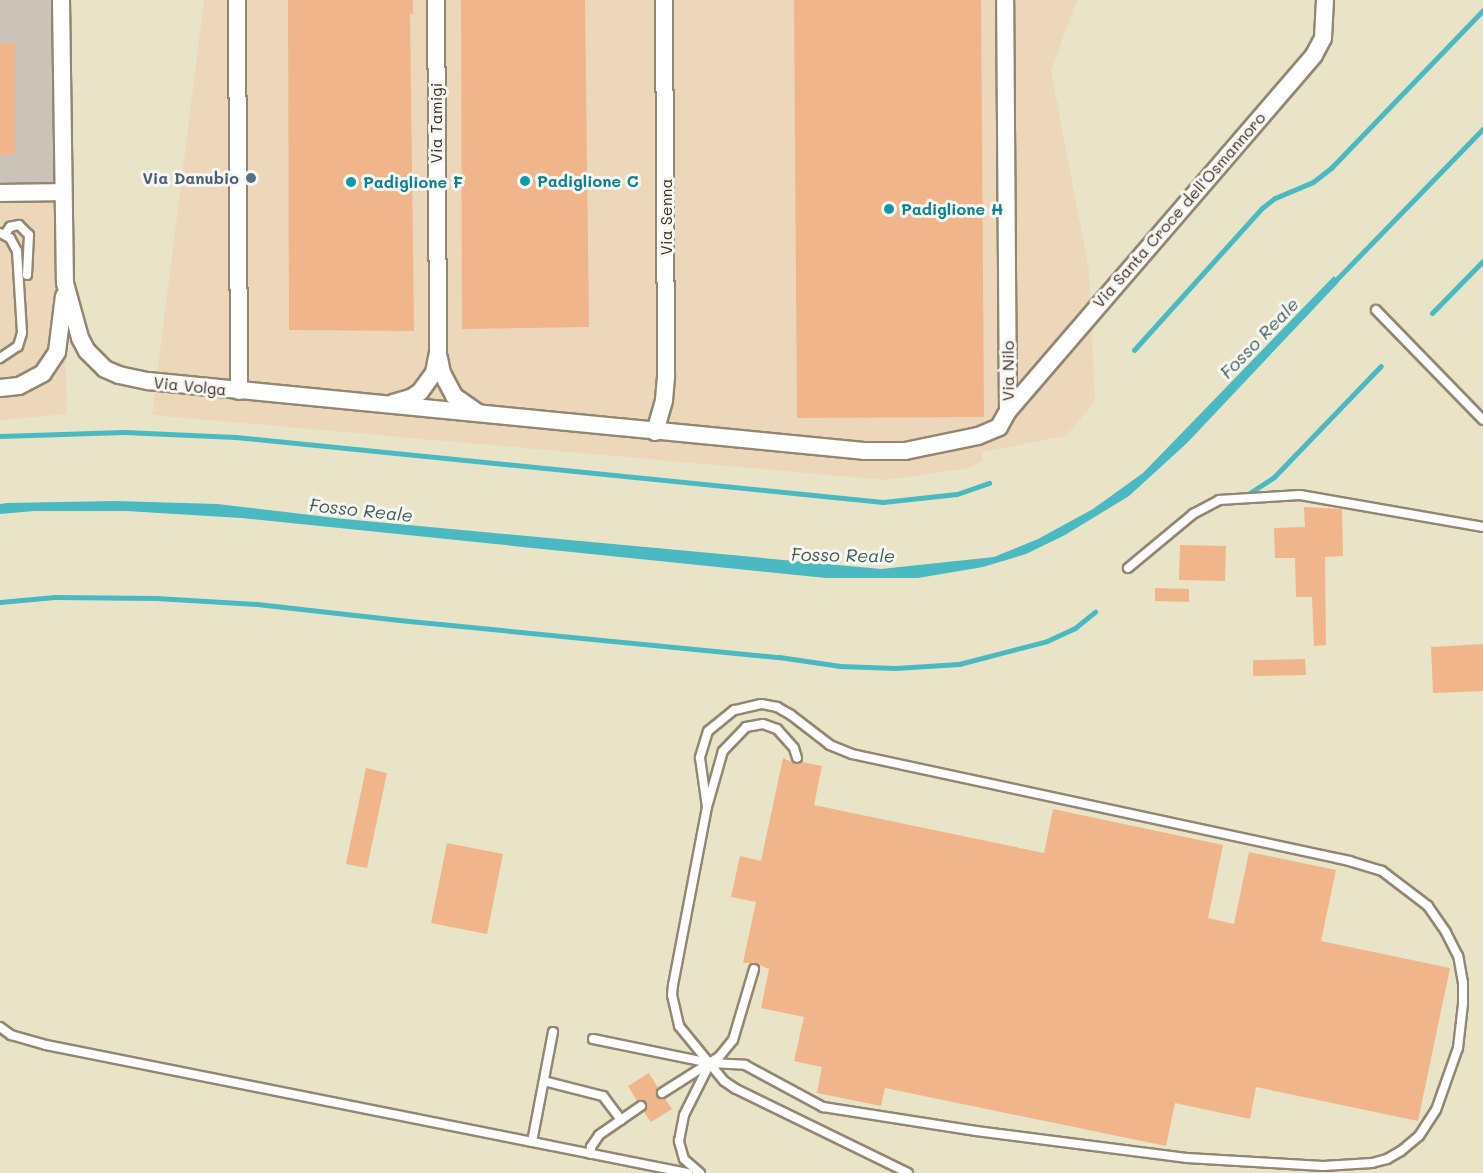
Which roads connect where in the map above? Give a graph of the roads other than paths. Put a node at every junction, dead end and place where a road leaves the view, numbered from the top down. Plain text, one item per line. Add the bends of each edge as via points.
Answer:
1 (61, 0) edge
2 (237, 0) edge
3 (436, 0) edge
4 (664, 0) edge
5 (1005, 0) edge
6 (1325, 0) edge
7 (62, 192) junction
8 (0, 193) edge
9 (2, 233) edge
10 (27, 275) dead end
11 (65, 283) junction
12 (1376, 310) dead end
13 (438, 353) junction
14 (0, 358) edge
15 (0, 388) edge
16 (239, 391) junction
17 (380, 405) junction
18 (1008, 411) junction
19 (484, 415) junction
20 (1483, 420) edge
21 (655, 432) junction
22 (1483, 527) edge
23 (1128, 568) dead end
24 (796, 758) dead end
25 (706, 807) junction
26 (754, 969) dead end
27 (0, 1028) edge
28 (553, 1032) dead end
29 (593, 1039) dead end
30 (710, 1063) junction
31 (544, 1082) junction
32 (662, 1093) dead end
33 (641, 1106) dead end
34 (621, 1120) junction
35 (532, 1142) junction
36 (591, 1154) junction
37 (905, 1172) edge
38 (688, 1173) edge
39 (700, 1173) edge

1 - 7 street, Via Volga
2 - 16 street
3 - 13 street, Via Tamigi
4 - 21 street, Via Senna via 666,375
5 - 18 street, Via Nilo
6 - 18 street, Via Santa Croce dell'Osmannoro via 1323,38 1314,55
7 - 8 street
7 - 11 street, Via Volga
9 - 10 lane via 19,225 27,231
9 - 14 lane via 16,243 22,333 18,346
11 - 15 street via 57,352 43,373 20,386
11 - 16 street, Via Volga via 80,338 105,369 148,381
12 - 20 lane
13 - 17 street, Via Tamigi via 434,373 420,392 400,402
13 - 19 street, Via Tamigi via 442,373 454,396
16 - 17 street, Via Volga
17 - 19 street, Via Volga
18 - 21 street, Via Nilo via 999,427 987,433 905,451 805,447
19 - 21 street, Via Volga
22 - 23 lane via 1300,495 1219,501 1193,514
24 - 25 lane via 794,748 777,729 763,724 746,727 723,751
25 - 30 lane via 672,995 679,1026
25 - 30 lane via 700,758 708,730 734,710 761,704 777,707 830,745 852,754 1382,871 1428,906 1446,932 1458,956 1463,993 1458,1048 1436,1110 1419,1136 1401,1151 1387,1159 1351,1166 1164,1155 824,1107 745,1065
26 - 30 lane via 734,1040
27 - 35 lane via 46,1046
28 - 31 lane
29 - 30 lane
30 - 32 lane
30 - 37 lane via 736,1089
30 - 39 lane via 684,1115 679,1141 684,1160
31 - 34 lane via 603,1096
31 - 35 lane
33 - 34 lane
34 - 36 lane via 594,1141
35 - 36 lane
36 - 38 lane

